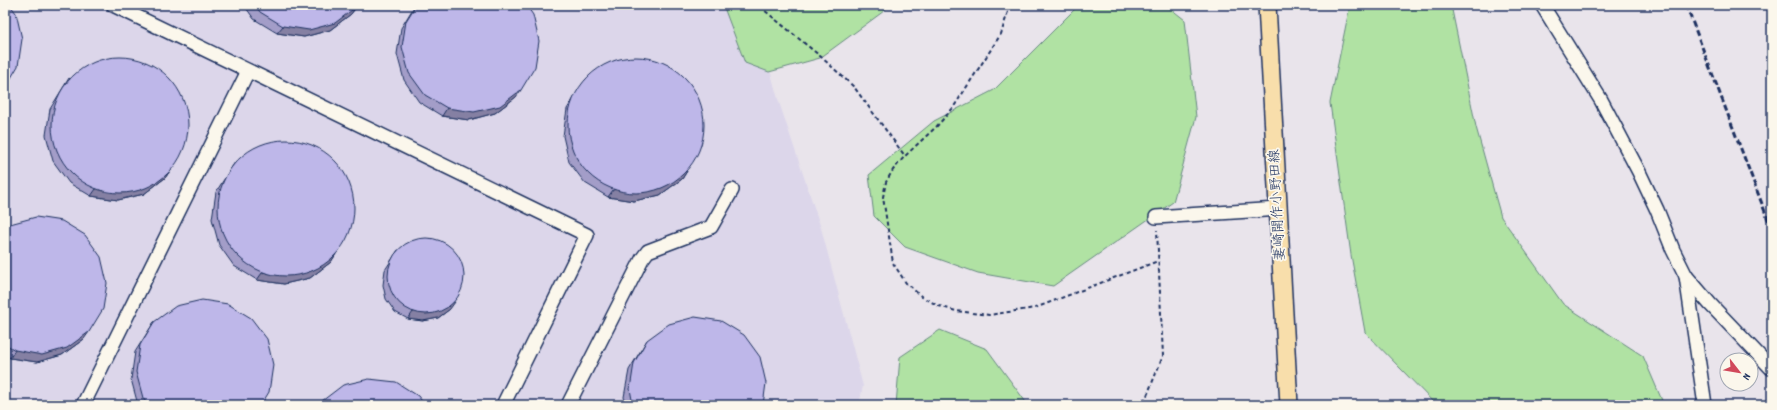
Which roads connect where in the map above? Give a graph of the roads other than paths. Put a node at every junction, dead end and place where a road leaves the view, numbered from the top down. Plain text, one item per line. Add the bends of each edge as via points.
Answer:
1 (113, 5) edge
2 (1267, 5) edge
3 (1542, 5) edge
4 (248, 71) junction
5 (732, 190) dead end
6 (1279, 209) junction
7 (1156, 217) road end
8 (1686, 276) junction
9 (1772, 369) edge
10 (83, 405) edge
11 (503, 405) edge
12 (568, 405) edge
13 (1289, 405) edge
14 (1705, 405) edge

1 - 4 street
2 - 6 main road, 妻崎開作小野田線
3 - 8 street via 1601,100 1639,172
4 - 10 street
4 - 11 street via 587,235
5 - 12 street via 711,227 648,251
6 - 7 street
6 - 13 main road, 妻崎開作小野田線
8 - 9 street
8 - 14 street

